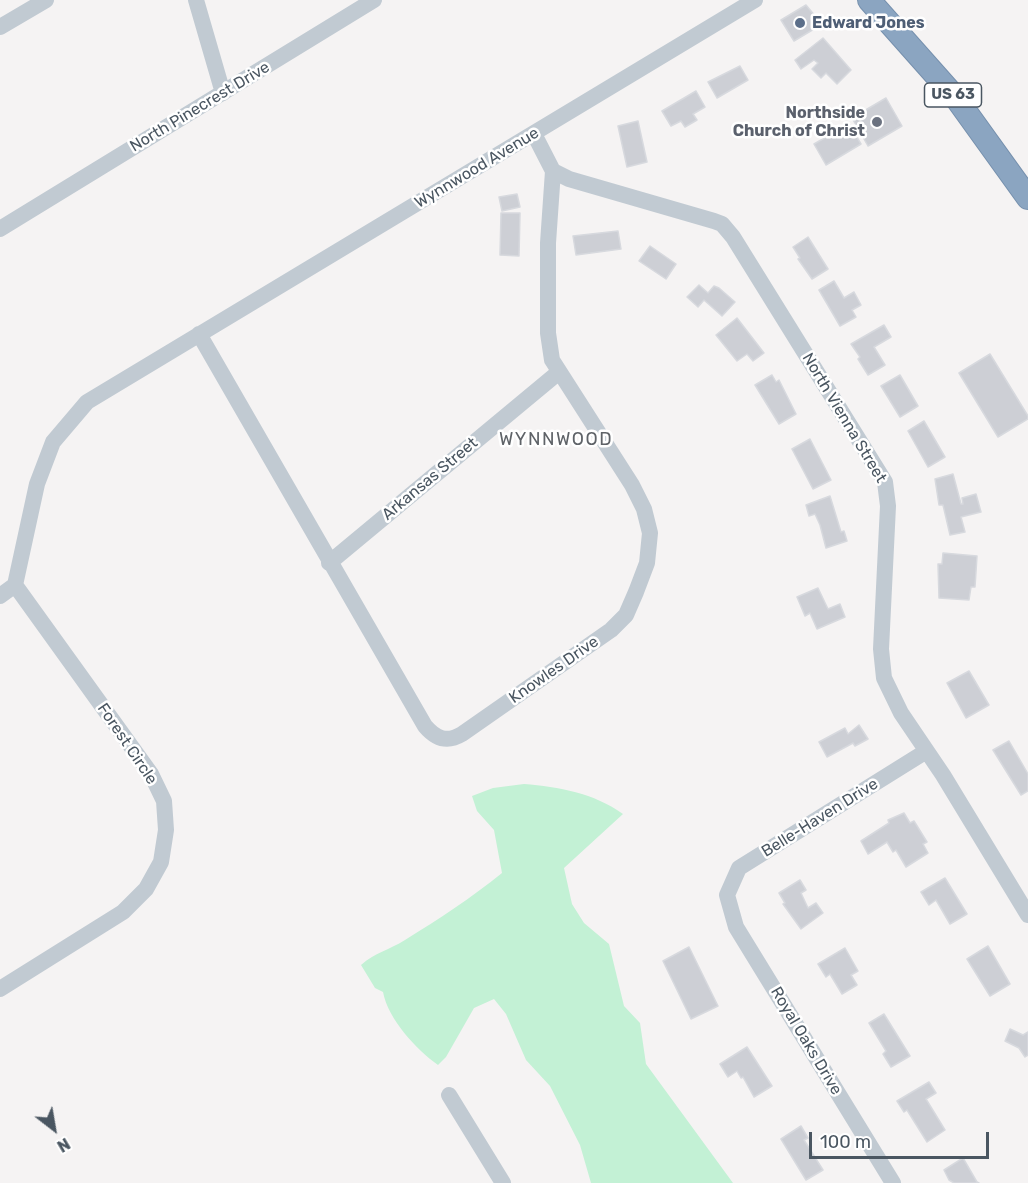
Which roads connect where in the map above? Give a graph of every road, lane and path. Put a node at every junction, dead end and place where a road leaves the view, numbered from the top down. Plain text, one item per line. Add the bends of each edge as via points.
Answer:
1 (46, 0) edge
2 (196, 0) edge
3 (374, 0) edge
4 (755, 0) edge
5 (869, 0) edge
6 (0, 27) edge
7 (223, 93) junction
8 (534, 134) junction
9 (553, 171) junction
10 (1028, 198) edge
11 (0, 229) edge
12 (199, 334) junction
13 (559, 372) junction
14 (329, 563) junction
15 (15, 585) junction
16 (0, 596) edge
17 (925, 752) junction
18 (727, 895) joint
19 (1028, 915) edge
20 (0, 989) edge
21 (449, 1095) dead end
22 (503, 1183) edge
23 (893, 1183) edge

1 - 6 street
2 - 7 street
3 - 7 street, North Pinecrest Drive
4 - 8 street, Wynnwood Avenue
5 - 10 highway, US 63 via 956,98
7 - 11 street, North Pinecrest Drive
8 - 9 street
8 - 12 street, Wynnwood Avenue
9 - 13 street, Knowles Drive via 548,333 552,360
9 - 17 street, North Vienna Street via 714,221 734,237 885,482 888,506 881,668 894,700
12 - 14 street, Knowles Drive
12 - 15 street via 87,402 53,442 37,484
13 - 14 street, Arkansas Street
13 - 14 street, Knowles Drive via 632,485 650,533 647,563 636,592 626,615 611,630 462,734 451,740 443,739 425,726
15 - 16 street
15 - 20 street, Forest Circle via 151,774 164,801 166,830 161,862 146,889 123,912
17 - 18 street, Belle-Haven Drive via 739,868
17 - 19 street, North Vienna Street
18 - 23 street, Royal Oaks Drive via 736,927
21 - 22 street

